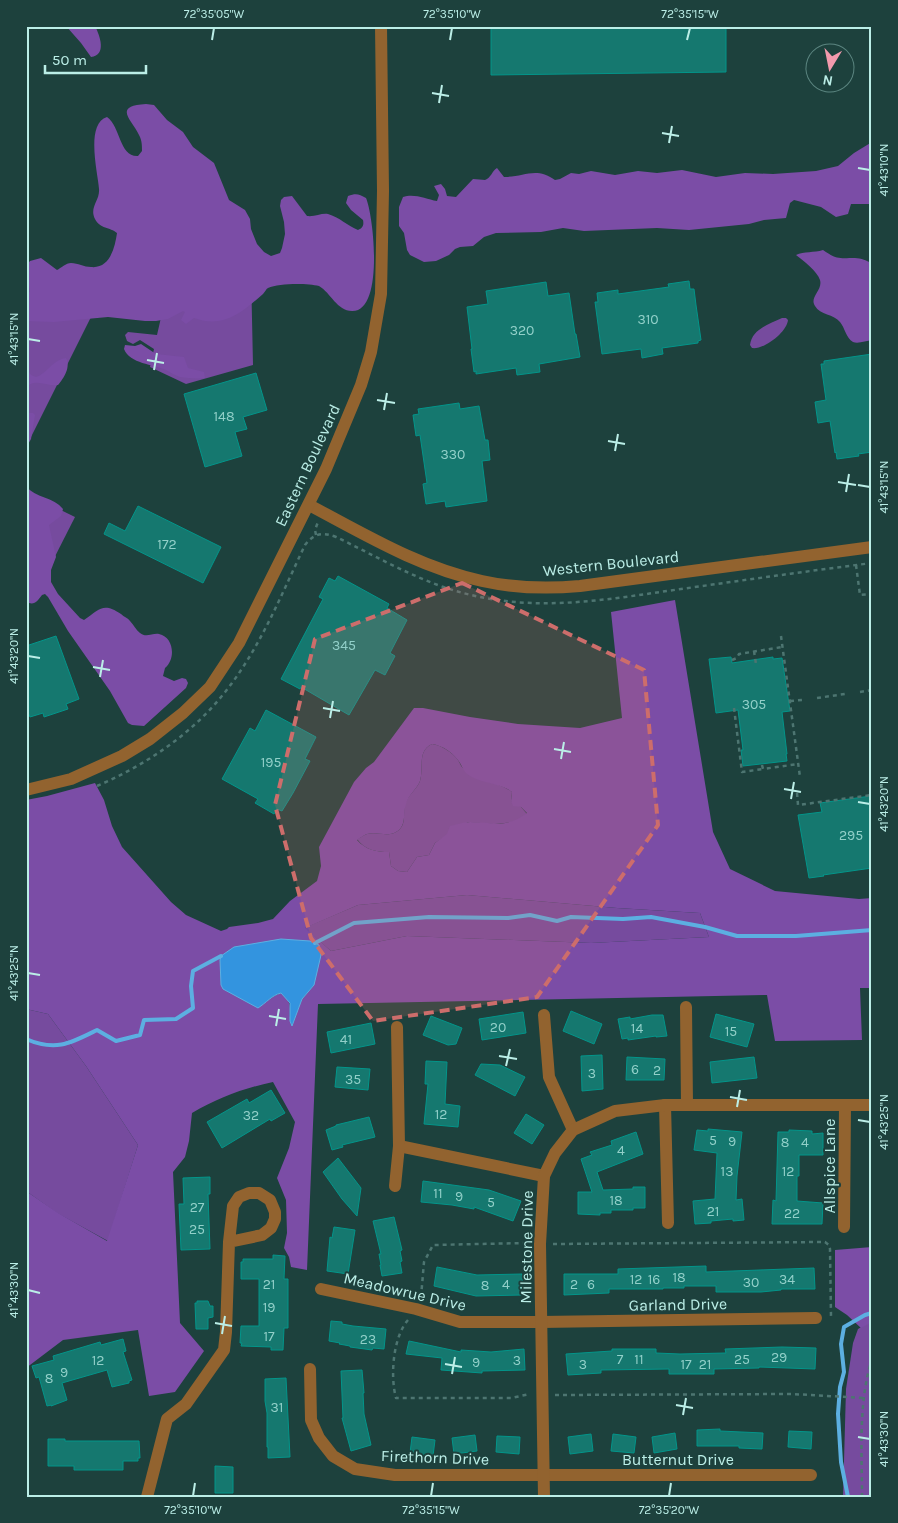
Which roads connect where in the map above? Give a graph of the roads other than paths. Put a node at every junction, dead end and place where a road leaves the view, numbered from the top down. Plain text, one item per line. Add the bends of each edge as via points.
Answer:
1 (381, 26) edge
2 (309, 505) junction
3 (872, 546) edge
4 (26, 790) edge
5 (686, 1006) dead end
6 (544, 1015) dead end
7 (397, 1027) dead end
8 (665, 1105) junction
9 (687, 1105) junction
10 (845, 1105) junction
11 (872, 1105) edge
12 (573, 1130) junction
13 (399, 1146) junction
14 (544, 1176) junction
15 (396, 1186) dead end
16 (668, 1224) dead end
17 (844, 1227) dead end
18 (229, 1242) dead end
19 (322, 1288) dead end
20 (816, 1318) dead end
21 (541, 1322) junction
22 (310, 1369) dead end
23 (544, 1475) junction
24 (811, 1475) dead end
25 (146, 1497) edge
26 (544, 1497) edge

1 - 2 street, Eastern Boulevard via 381,294 371,352 361,385
2 - 3 street, Western Boulevard via 415,559 476,580 517,587 586,586
2 - 4 street, Eastern Boulevard via 239,643 210,686 183,713 122,756 71,780
5 - 9 street
6 - 12 street via 549,1077
7 - 13 street
8 - 9 street, Milestone Drive
8 - 12 street, Milestone Drive via 615,1111
8 - 16 street
9 - 10 street, Milestone Drive
10 - 11 street, Milestone Drive
10 - 17 street, Allspice Lane
12 - 14 street, Milestone Drive via 555,1153
13 - 14 street
13 - 15 street
14 - 21 street, Milestone Drive via 540,1244
18 - 25 street via 224,1350 186,1404 167,1419
19 - 21 street, Meadowrue Drive via 460,1322
20 - 21 street, Garland Drive
21 - 23 street, Milestone Drive
22 - 23 street, Firethorn Drive via 311,1420 319,1438 333,1456 355,1468 395,1475
23 - 24 street, Butternut Drive
23 - 26 street, Milestone Drive

